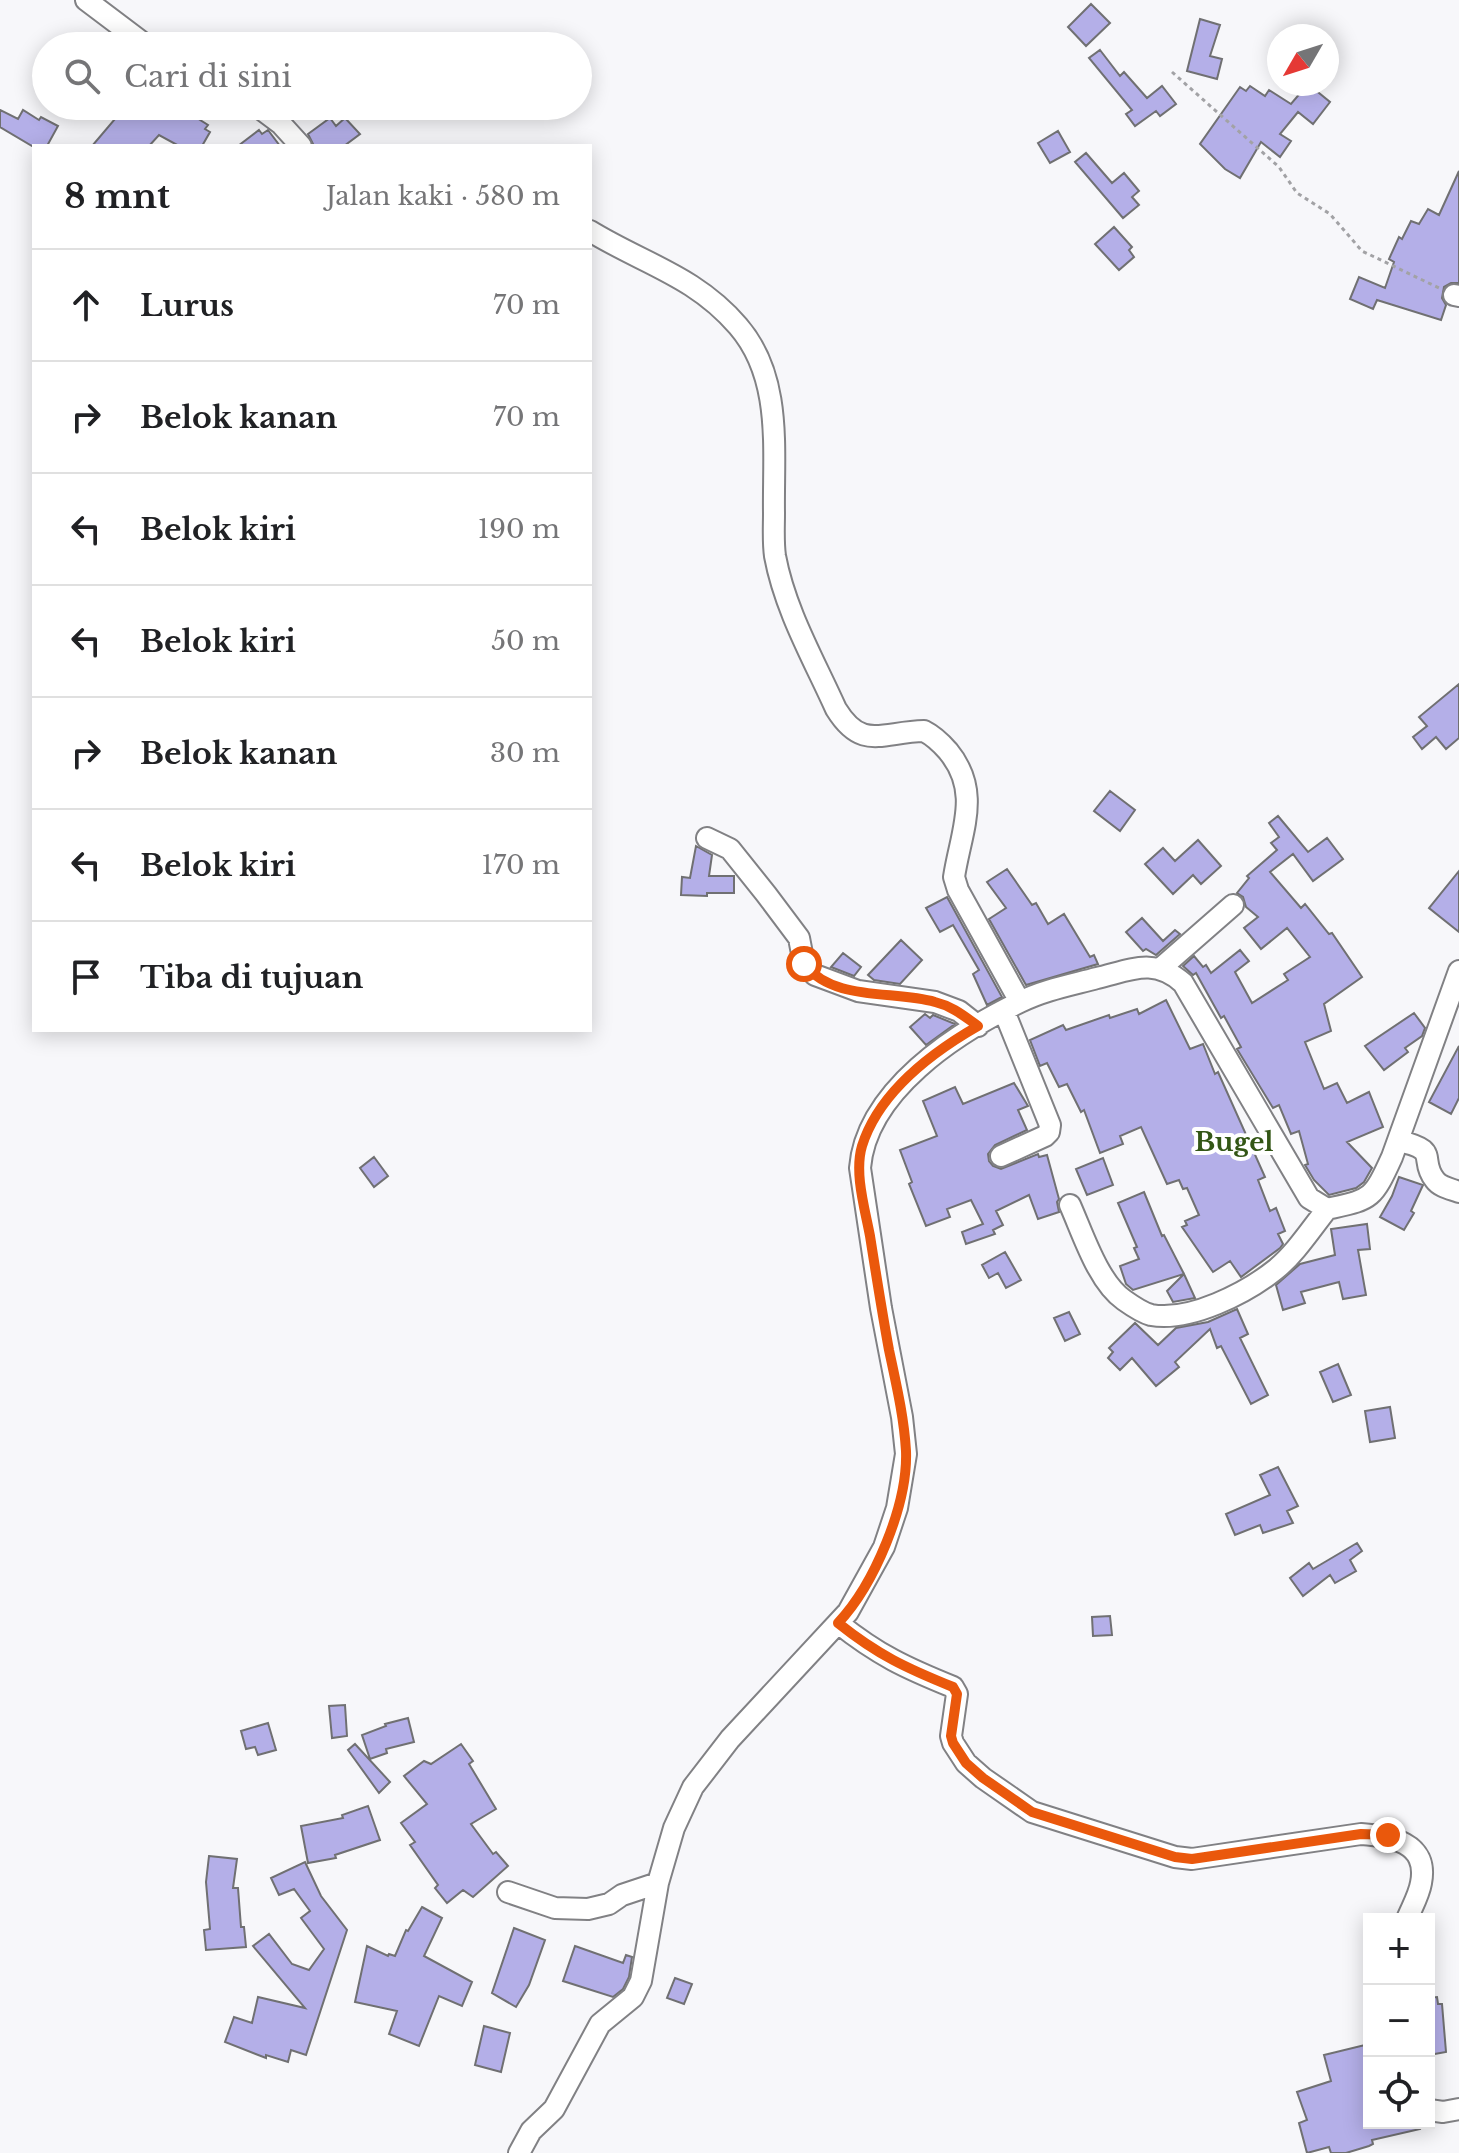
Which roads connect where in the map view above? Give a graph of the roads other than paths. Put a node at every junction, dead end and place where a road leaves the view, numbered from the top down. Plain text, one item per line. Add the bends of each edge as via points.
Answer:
1 (86, 0) edge
2 (126, 32) edge
3 (276, 120) edge
4 (299, 144) edge
5 (592, 232) edge
6 (707, 838) dead end
7 (1233, 905) dead end
8 (1161, 968) junction
9 (1459, 971) edge
10 (1012, 1006) junction
11 (978, 1026) junction
12 (1398, 1141) junction
13 (1001, 1156) dead end
14 (1459, 1192) edge
15 (1070, 1205) dead end
16 (1327, 1209) junction
17 (838, 1623) junction
18 (658, 1883) junction
19 (508, 1892) dead end
20 (1409, 1913) edge
21 (1459, 2109) edge
22 (1435, 2111) edge
23 (519, 2153) edge

1 - 2 street
3 - 4 street
5 - 10 street via 699,288 755,350 775,425 775,552 782,590 846,725 864,736 924,731 954,759 968,791 954,877
6 - 11 street via 730,849 766,894 799,938 804,964 815,975 858,991 935,1002
7 - 8 street
8 - 10 street via 1124,971
8 - 16 street via 1183,983 1300,1186
9 - 12 street
10 - 11 street
10 - 13 street via 1050,1125 1045,1136
11 - 17 street via 904,1081 882,1107 861,1149 865,1207 906,1454 884,1547 864,1588
12 - 14 street via 1424,1150 1434,1179
12 - 16 street via 1370,1196
15 - 16 street via 1109,1285 1150,1315 1204,1309 1241,1292 1277,1269
17 - 18 street via 730,1739 693,1787
17 - 20 street via 896,1664 953,1687 957,1694 951,1736 957,1752 983,1778 1032,1812 1192,1859 1361,1834 1388,1835 1409,1846 1421,1870
18 - 19 street via 588,1909 555,1908
18 - 23 street via 641,1981 633,1997 600,2024 554,2109 531,2131
21 - 22 street

